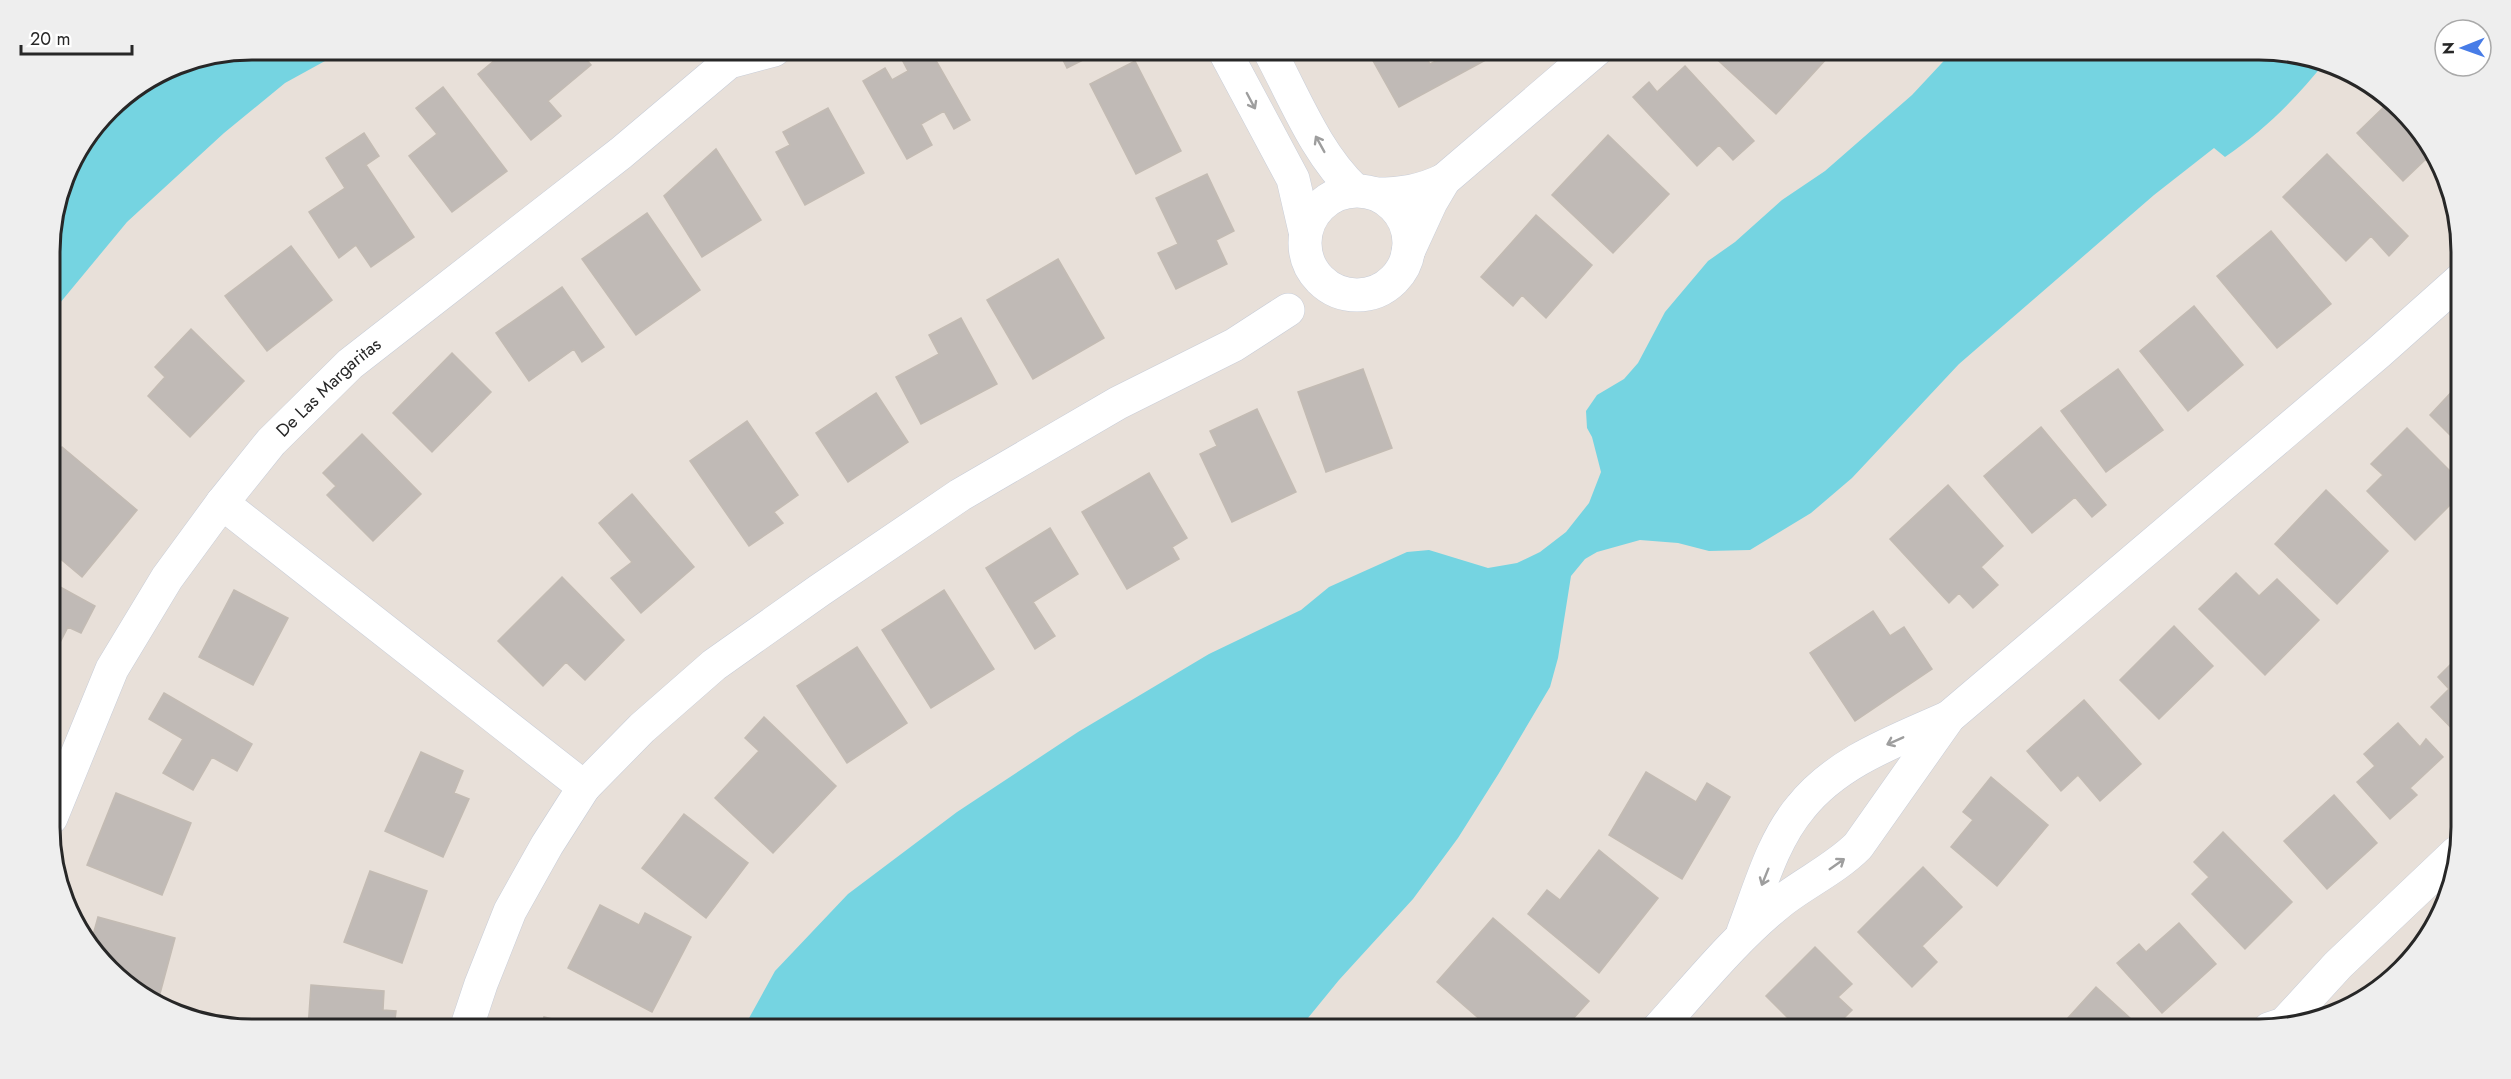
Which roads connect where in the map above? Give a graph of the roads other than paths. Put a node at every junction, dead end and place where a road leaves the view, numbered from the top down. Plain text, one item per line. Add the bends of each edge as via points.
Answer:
1 (726, 60) edge
2 (1229, 60) edge
3 (1274, 60) edge
4 (1584, 60) edge
5 (1444, 180) junction
6 (1366, 192) junction
7 (1306, 245) junction
8 (1408, 252) junction
9 (2451, 288) edge
10 (1360, 296) junction
11 (1288, 310) junction
12 (222, 503) junction
13 (1949, 717) junction
14 (584, 787) junction
15 (60, 796) edge
16 (2448, 861) edge
17 (1741, 938) junction
18 (2292, 1016) edge
19 (469, 1019) edge
20 (1667, 1019) edge

1 - 12 street, De Las Margaritas via 621,153 350,364 271,442
2 -> 7 street via 1293,179
6 -> 3 street via 1340,177
4 - 5 street
5 - 6 street via 1401,194
5 - 8 street
6 - 7 street via 1338,194 1323,202 1312,215
6 - 8 street via 1391,203 1403,218 1409,234
7 - 10 street via 1314,274 1342,294
7 - 11 street via 1301,287
8 - 10 street via 1403,269 1392,283
9 - 13 street
10 - 11 street
11 - 14 street via 1234,345 1118,404 960,495 714,665 642,728
12 - 14 street
12 - 15 street, De Las Margaritas via 167,578 112,669
17 -> 13 street via 1784,900 1844,860 1858,846
13 -> 17 street via 1849,764 1800,807 1775,852
14 - 19 street via 510,911
16 - 18 street via 2338,965
17 - 20 street

